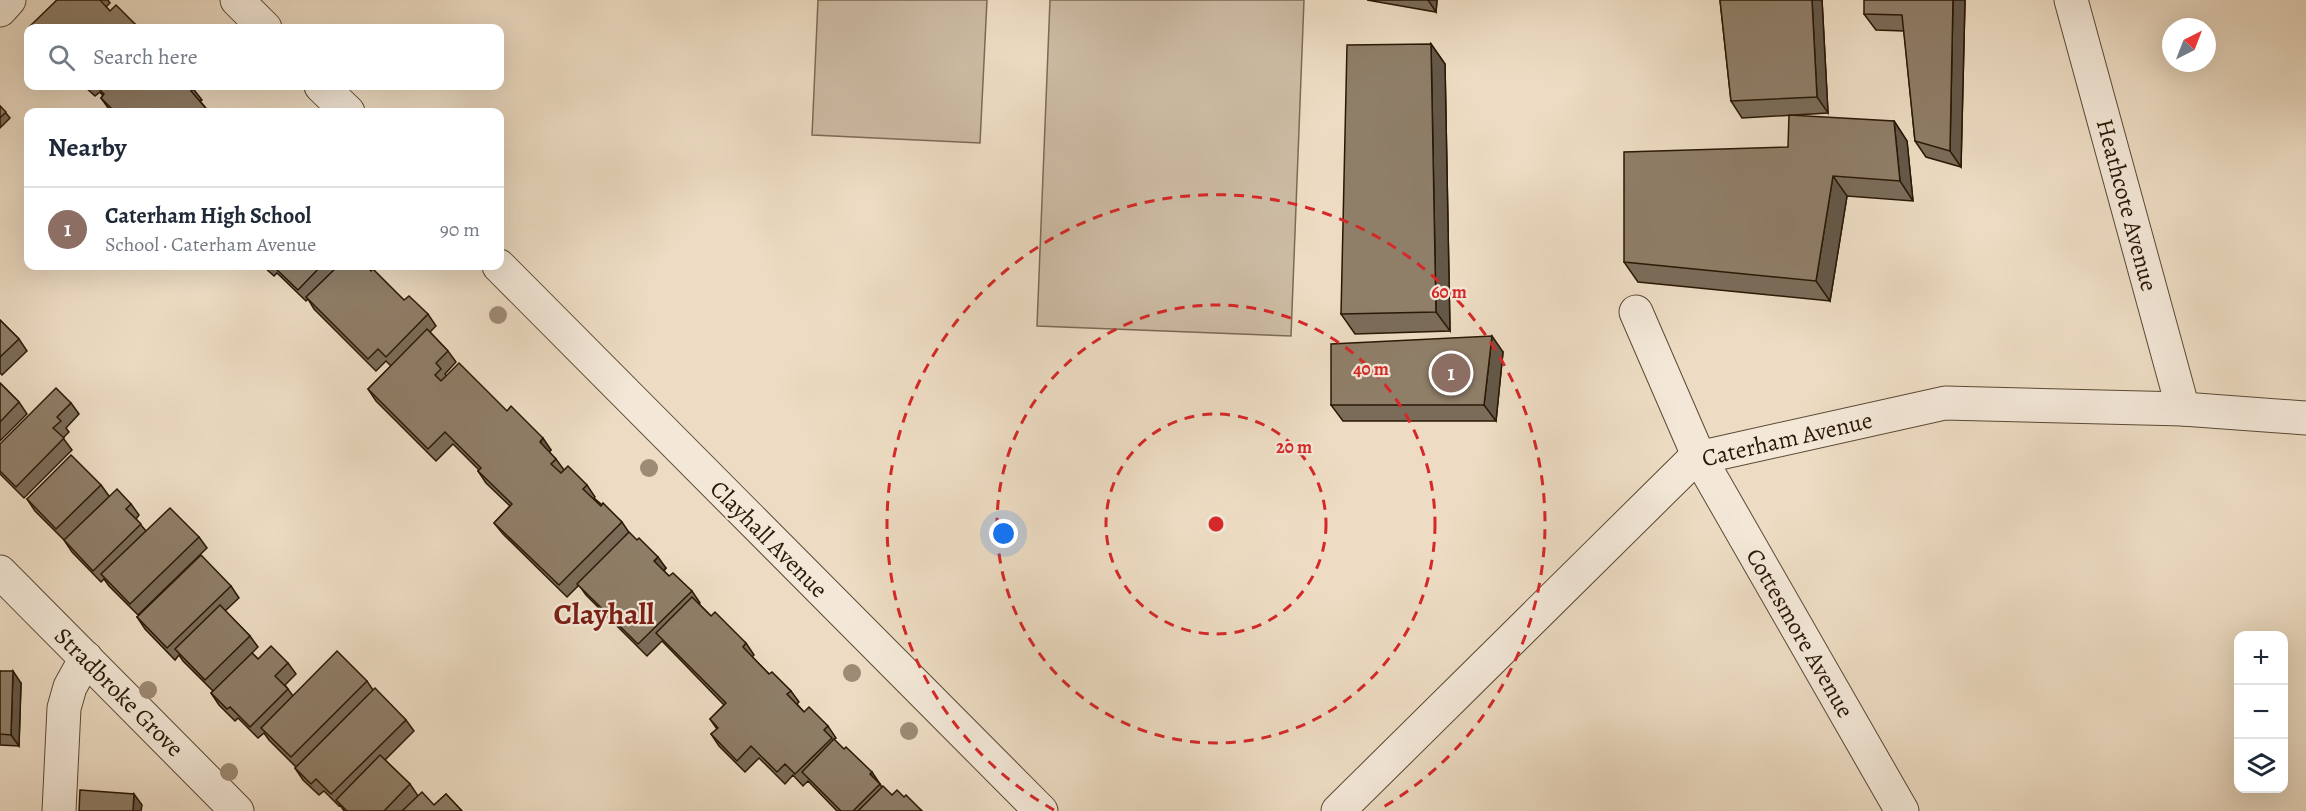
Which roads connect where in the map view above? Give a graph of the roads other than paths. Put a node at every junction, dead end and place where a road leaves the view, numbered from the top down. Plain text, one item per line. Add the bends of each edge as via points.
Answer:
1 (9, 0) edge
2 (237, 0) edge
3 (2071, 0) edge
4 (0, 10) edge
5 (261, 24) edge
6 (325, 90) edge
7 (344, 108) edge
8 (503, 270) edge
9 (1636, 312) dead end
10 (2183, 409) junction
11 (2306, 418) edge
12 (1698, 455) junction
13 (0, 572) edge
14 (86, 658) junction
15 (59, 811) edge
16 (237, 811) edge
17 (1041, 811) edge
18 (1338, 811) edge
19 (1902, 811) edge

1 - 4 street
2 - 5 street
3 - 10 street, Heathcote Avenue
6 - 7 street
8 - 17 street, Clayhall Avenue
9 - 12 street, Cottesmore Avenue
10 - 11 street, Caterham Avenue
10 - 12 street, Caterham Avenue via 1945,402
12 - 18 street, Caterham Avenue
12 - 19 street, Cottesmore Avenue
13 - 14 street, Stradbroke Grove
14 - 15 street via 64,708
14 - 16 street, Stradbroke Grove

